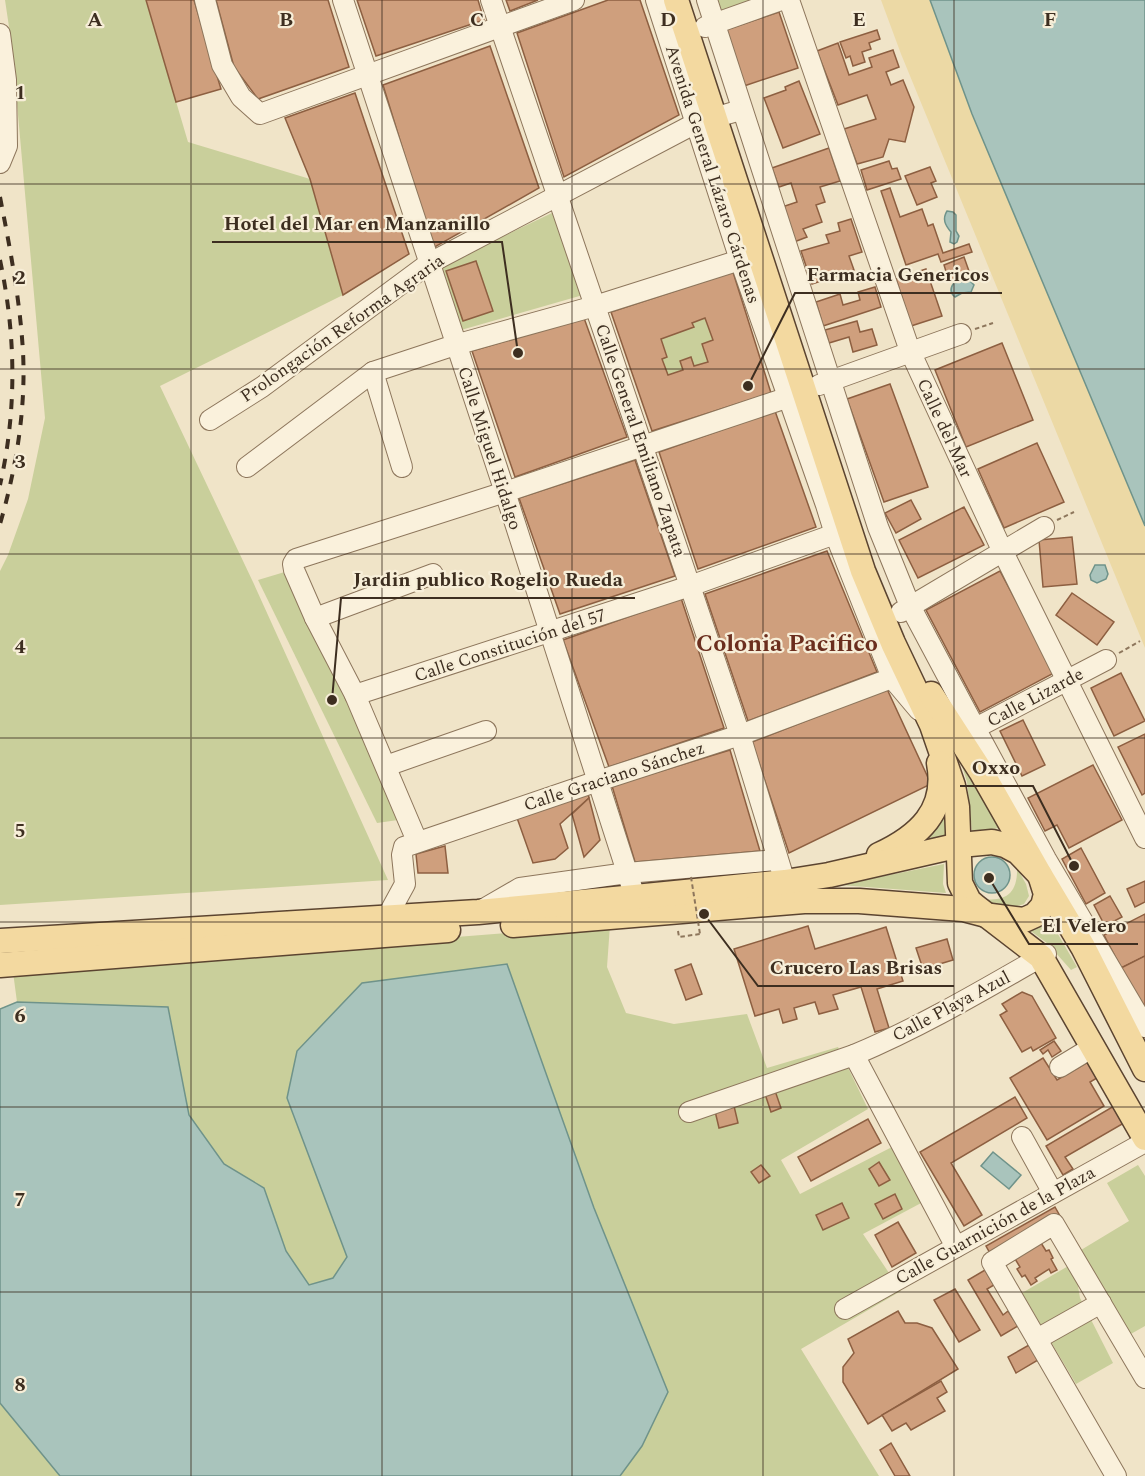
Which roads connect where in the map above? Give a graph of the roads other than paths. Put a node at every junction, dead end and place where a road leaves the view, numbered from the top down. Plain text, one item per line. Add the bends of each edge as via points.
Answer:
1 (205, 0) edge
2 (343, 0) edge
3 (491, 0) edge
4 (574, 0) edge
5 (656, 0) edge
6 (676, 0) edge
7 (695, 0) edge
8 (707, 0) edge
9 (781, 0) edge
10 (789, 0) edge
11 (710, 25) junction
12 (502, 28) junction
13 (0, 34) edge
14 (366, 76) junction
15 (715, 117) junction
16 (0, 163) edge
17 (557, 197) junction
18 (740, 260) junction
19 (428, 264) junction
20 (595, 306) junction
21 (961, 334) dead end
22 (455, 345) junction
23 (910, 351) junction
24 (373, 372) junction
25 (824, 383) junction
26 (789, 397) junction
27 (210, 420) dead end
28 (643, 446) junction
29 (247, 467) dead end
30 (402, 467) dead end
31 (505, 492) junction
32 (1044, 527) dead end
33 (835, 534) junction
34 (1002, 550) junction
35 (433, 574) dead end
36 (690, 586) junction
37 (905, 609) junction
38 (315, 618) junction
39 (550, 633) junction
40 (892, 644) junction
41 (1106, 660) road end
42 (892, 678) junction
43 (1067, 680) junction
44 (355, 695) junction
45 (932, 725) junction
46 (486, 731) dead end
47 (969, 731) junction
48 (740, 735) junction
49 (386, 766) junction
50 (982, 773) junction
51 (598, 781) junction
52 (1145, 838) edge
53 (417, 841) junction
54 (960, 846) junction
55 (781, 871) junction
56 (627, 873) junction
57 (1040, 875) junction
58 (829, 876) junction
59 (405, 884) junction
60 (634, 897) junction
61 (478, 912) junction
62 (988, 915) junction
63 (420, 916) junction
64 (387, 917) junction
65 (0, 941) edge
66 (1043, 955) junction
67 (0, 965) edge
68 (1140, 1032) edge
69 (1094, 1047) junction
70 (854, 1055) junction
71 (1060, 1067) dead end
72 (1145, 1069) edge
73 (688, 1112) dead end
74 (1145, 1113) edge
75 (1022, 1137) dead end
76 (1145, 1140) edge
77 (1053, 1193) junction
78 (956, 1247) junction
79 (1101, 1303) junction
80 (845, 1309) dead end
81 (1037, 1339) junction
82 (1139, 1357) edge
83 (1145, 1378) edge
84 (1116, 1476) edge

1 - 14 street via 222,65 241,97 260,114
2 - 14 street, Calle Miguel Hidalgo
3 - 12 street, Calle General Emiliano Zapata
4 - 12 street
5 - 15 street, Avenida General Lázaro Cárdenas
6 - 15 main road, Avenida General Lázaro Cárdenas
7 - 11 street, Avenida General Lázaro Cárdenas
8 - 11 street
9 - 11 street
10 - 23 street, Calle del Mar
11 - 15 street, Avenida General Lázaro Cárdenas
11 - 25 street
12 - 14 street
12 - 17 street, Calle General Emiliano Zapata
13 - 16 street via 6,80 7,146
14 - 19 street, Calle Miguel Hidalgo
15 - 17 street, Prolongación Reforma Agraria
15 - 18 street, Avenida General Lázaro Cárdenas
15 - 25 street, Avenida General Lázaro Cárdenas via 775,248
15 - 40 main road, Avenida General Lázaro Cárdenas via 860,562
17 - 19 street, Prolongación Reforma Agraria
17 - 20 street, Calle General Emiliano Zapata
18 - 20 street
18 - 26 street, Avenida General Lázaro Cárdenas
19 - 22 street, Calle Miguel Hidalgo
19 - 27 street, Prolongación Reforma Agraria via 262,387
20 - 22 street
20 - 28 street, Calle General Emiliano Zapata
21 - 23 street
22 - 24 street
22 - 31 street, Calle Miguel Hidalgo
23 - 25 street
23 - 34 street, Calle del Mar
24 - 29 street
24 - 30 street
25 - 37 street, Avenida General Lázaro Cárdenas via 867,529 887,582
26 - 28 street
26 - 33 street, Avenida General Lázaro Cárdenas
28 - 31 street
28 - 36 street, Calle General Emiliano Zapata
31 - 38 street via 296,559 294,570
31 - 39 street, Calle Miguel Hidalgo
32 - 34 street
33 - 36 street, Calle Constitución del 57
33 - 42 street, Avenida General Lázaro Cárdenas
34 - 37 street
34 - 43 street, Calle del Mar
35 - 38 street
36 - 39 street, Calle Constitución del 57
36 - 48 street, Calle General Emiliano Zapata
37 - 47 street, Avenida General Lázaro Cárdenas
38 - 44 street
39 - 44 street, Calle Constitución del 57
39 - 51 street, Calle Miguel Hidalgo
40 - 45 main road, Avenida General Lázaro Cárdenas
40 - 50 main road, Avenida General Lázaro Cárdenas via 911,663
41 - 43 street, Calle Lizarde
42 - 45 street, Avenida General Lázaro Cárdenas
42 - 48 street, Calle Graciano Sánchez
43 - 47 street, Calle Lizarde
43 - 52 street, Calle del Mar
44 - 49 street
45 - 54 main road via 953,786
45 - 58 main road via 942,778 929,819 901,844
46 - 49 street
47 - 50 street, Avenida General Lázaro Cárdenas
47 - 68 street via 1046,859
48 - 51 street, Calle Graciano Sánchez
48 - 55 street, Calle General Emiliano Zapata
49 - 53 street
50 - 57 main road, Avenida General Lázaro Cárdenas
51 - 53 street, Calle Graciano Sánchez
51 - 56 street, Calle Miguel Hidalgo
53 - 59 street via 404,847
54 - 57 main road via 1005,846 1018,852
54 - 58 main road
54 - 62 main road via 958,874 963,892
55 - 56 street
55 - 58 main road
55 - 60 main road
56 - 60 street, Calle Miguel Hidalgo
56 - 61 street via 520,888
57 - 62 main road via 1046,894 1035,915 1024,920
57 - 68 main road
59 - 63 street
59 - 64 street
60 - 61 main road
61 - 63 main road
62 - 66 main road
62 - 67 main road via 963,909 859,901 804,901
63 - 64 main road
64 - 65 main road
66 - 69 main road
66 - 70 street, Calle Playa Azul via 926,1022
66 - 74 main road via 1064,974
68 - 72 main road
69 - 71 street
69 - 76 main road
70 - 73 street, Calle Playa Azul
70 - 78 street
75 - 77 street
76 - 77 street, Calle Guarnición de la Plaza
77 - 78 street, Calle Guarnición de la Plaza
78 - 80 street, Calle Guarnición de la Plaza
79 - 81 street
79 - 81 street via 1054,1224 992,1262
79 - 82 street
81 - 84 street
82 - 83 street

